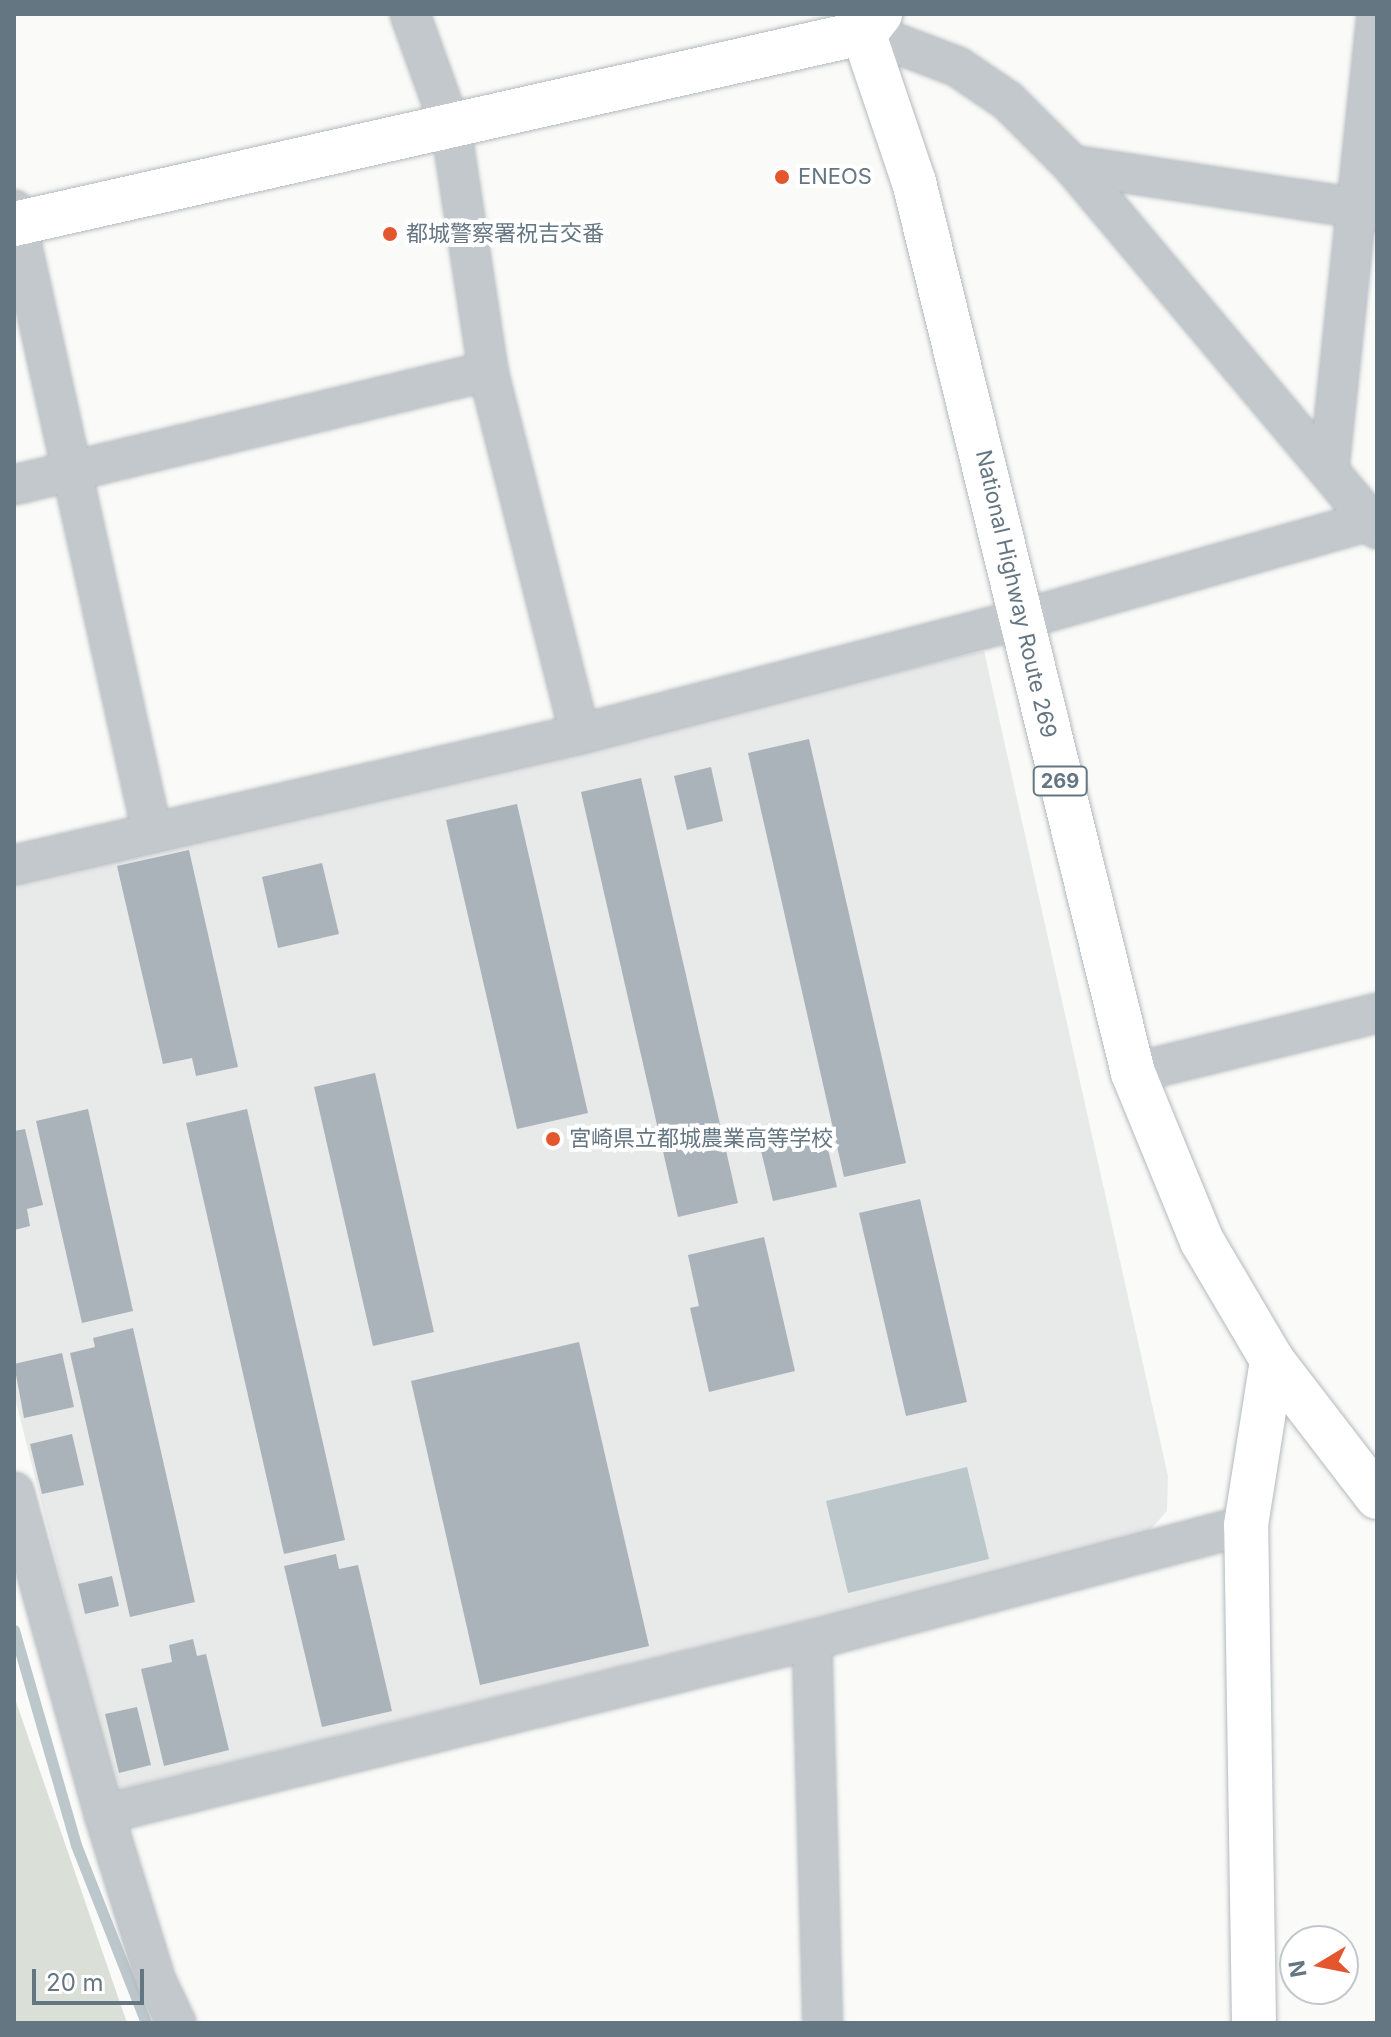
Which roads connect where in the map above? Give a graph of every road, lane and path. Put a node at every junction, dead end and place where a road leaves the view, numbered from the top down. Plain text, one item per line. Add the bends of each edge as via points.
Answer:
1 (410, 14) edge
2 (1377, 14) edge
3 (868, 20) edge
4 (451, 128) junction
5 (1072, 165) junction
6 (1368, 210) edge
7 (15, 219) edge
8 (488, 371) junction
9 (1329, 469) junction
10 (72, 473) junction
11 (14, 485) edge
12 (1373, 525) edge
13 (1019, 620) junction
14 (580, 734) junction
15 (152, 832) junction
16 (14, 865) edge
17 (1377, 1013) edge
18 (1133, 1073) junction
19 (1272, 1360) junction
20 (1377, 1497) edge
21 (15, 1499) edge
22 (1246, 1525) junction
23 (812, 1640) junction
24 (104, 1814) junction
25 (176, 2023) edge
26 (823, 2023) edge
27 (1254, 2023) edge

1 - 4 street
2 - 6 street
3 - 4 main road
3 - 5 street via 958,67 1008,101
3 - 13 main road, National Highway Route 269 / 269 via 918,197
4 - 7 main road
4 - 8 street
5 - 6 street
5 - 9 street
6 - 9 street
7 - 10 street
8 - 10 street
8 - 14 street
9 - 12 street
10 - 11 street
10 - 15 street
12 - 13 street
13 - 14 street
13 - 18 main road, National Highway Route 269 / 269
14 - 15 street
15 - 16 street
17 - 18 street
18 - 19 main road, National Highway Route 269 / 269 via 1202,1241
19 - 20 main road, National Highway Route 269 / 269
19 - 22 main road
21 - 24 street
22 - 23 street
22 - 27 main road
23 - 24 street
23 - 26 street
24 - 25 street via 156,1981

